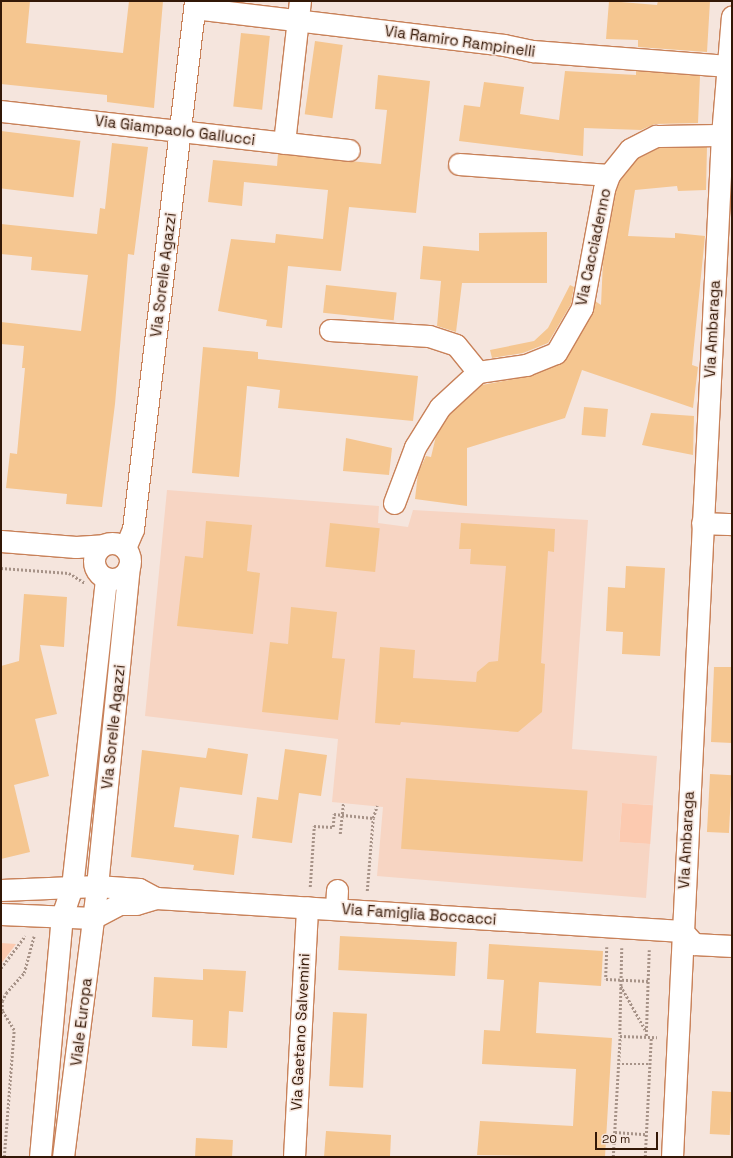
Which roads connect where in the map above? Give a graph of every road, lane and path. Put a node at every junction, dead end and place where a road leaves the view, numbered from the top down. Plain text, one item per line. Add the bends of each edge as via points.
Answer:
1 (195, 5) edge
2 (299, 11) edge
3 (732, 16) edge
4 (728, 72) edge
5 (1, 111) edge
6 (181, 130) junction
7 (722, 135) junction
8 (284, 143) junction
9 (349, 150) dead end
10 (459, 164) dead end
11 (609, 174) junction
12 (330, 330) dead end
13 (478, 372) junction
14 (394, 503) dead end
15 (702, 523) junction
16 (732, 524) edge
17 (1, 541) edge
18 (103, 544) junction
19 (76, 547) junction
20 (127, 558) junction
21 (1, 568) edge
22 (97, 578) junction
23 (343, 803) dead end
24 (377, 806) dead end
25 (342, 815) junction
26 (373, 818) junction
27 (340, 834) dead end
28 (97, 886) junction
29 (72, 887) junction
30 (1, 890) edge
31 (367, 892) dead end
32 (156, 898) junction
33 (305, 898) junction
34 (1, 914) edge
35 (62, 916) junction
36 (94, 918) junction
37 (682, 931) junction
38 (26, 934) dead end
39 (33, 938) dead end
40 (608, 943) dead end
41 (622, 944) dead end
42 (649, 945) dead end
43 (732, 946) edge
44 (1, 968) edge
45 (621, 980) junction
46 (648, 981) junction
47 (621, 986) junction
48 (646, 1032) junction
49 (620, 1036) junction
50 (646, 1036) junction
51 (651, 1037) junction
52 (678, 1038) junction
53 (618, 1064) junction
54 (649, 1064) junction
55 (615, 1132) junction
56 (646, 1134) junction
57 (4, 1157) edge
58 (40, 1157) edge
59 (62, 1157) edge
60 (294, 1157) edge
61 (613, 1157) edge
62 (645, 1157) edge
63 (672, 1157) edge

1 - 2 street, Via Ramiro Rampinelli
1 - 6 street, Via Sorelle Agazzi
2 - 4 street, Via Ramiro Rampinelli via 533,51
2 - 8 street
3 - 4 street, Via Ambaraga
4 - 7 street, Via Ambaraga
5 - 6 street, Via Giampaolo Gallucci
6 - 8 street, Via Giampaolo Gallucci
6 - 20 street, Via Sorelle Agazzi via 133,529
7 - 11 street, Via Cacciadenno via 656,136 630,149
7 - 15 street, Via Ambaraga
8 - 9 street, Via Giampaolo Gallucci
10 - 11 street, Via Cacciadenno
11 - 13 street, Via Cacciadenno via 582,308 556,353 526,365
12 - 13 street via 429,336 456,345
13 - 14 street via 436,414 415,447
15 - 16 street
15 - 37 street, Via Ambaraga
17 - 19 street
18 - 19 street
18 - 20 street via 114,543
18 - 22 street via 94,557
19 - 22 street
20 - 22 street via 119,578
20 - 28 street, Via Sorelle Agazzi
21 - 22 path via 69,573
22 - 29 street, Via Sorelle Agazzi
23 - 25 path
24 - 26 path
25 - 26 path
25 - 27 path
25 - 33 path via 334,814 333,828 314,826 310,889
26 - 31 path
28 - 29 street, Via Famiglia Boccacci
28 - 32 street, Via Famiglia Boccacci via 139,889
28 - 36 street, Viale Europa
29 - 30 street, Via Famiglia Boccacci
29 - 35 street, Viale Europa
32 - 33 street, Via Famiglia Boccacci
32 - 36 street, Via Famiglia Boccacci via 136,904 119,904
33 - 37 street, Via Famiglia Boccacci
33 - 60 street, Via Gaetano Salvemini
34 - 35 street
35 - 36 street
35 - 58 street, Viale Europa
36 - 59 street, Viale Europa
37 - 43 street via 694,944
37 - 52 street, Via Ambaraga
38 - 44 path
39 - 57 path via 24,973 6,992 2,1001 2,1011 14,1030
40 - 45 path via 606,979
41 - 45 path
42 - 46 path
45 - 46 path
45 - 47 path
46 - 48 path
47 - 48 path
47 - 49 path
48 - 50 path
49 - 50 path
49 - 53 path
50 - 51 path
51 - 52 path
51 - 54 path
52 - 63 street, Via Ambaraga
53 - 54 path
53 - 55 path
54 - 56 path
55 - 56 path
55 - 61 path
56 - 62 path

